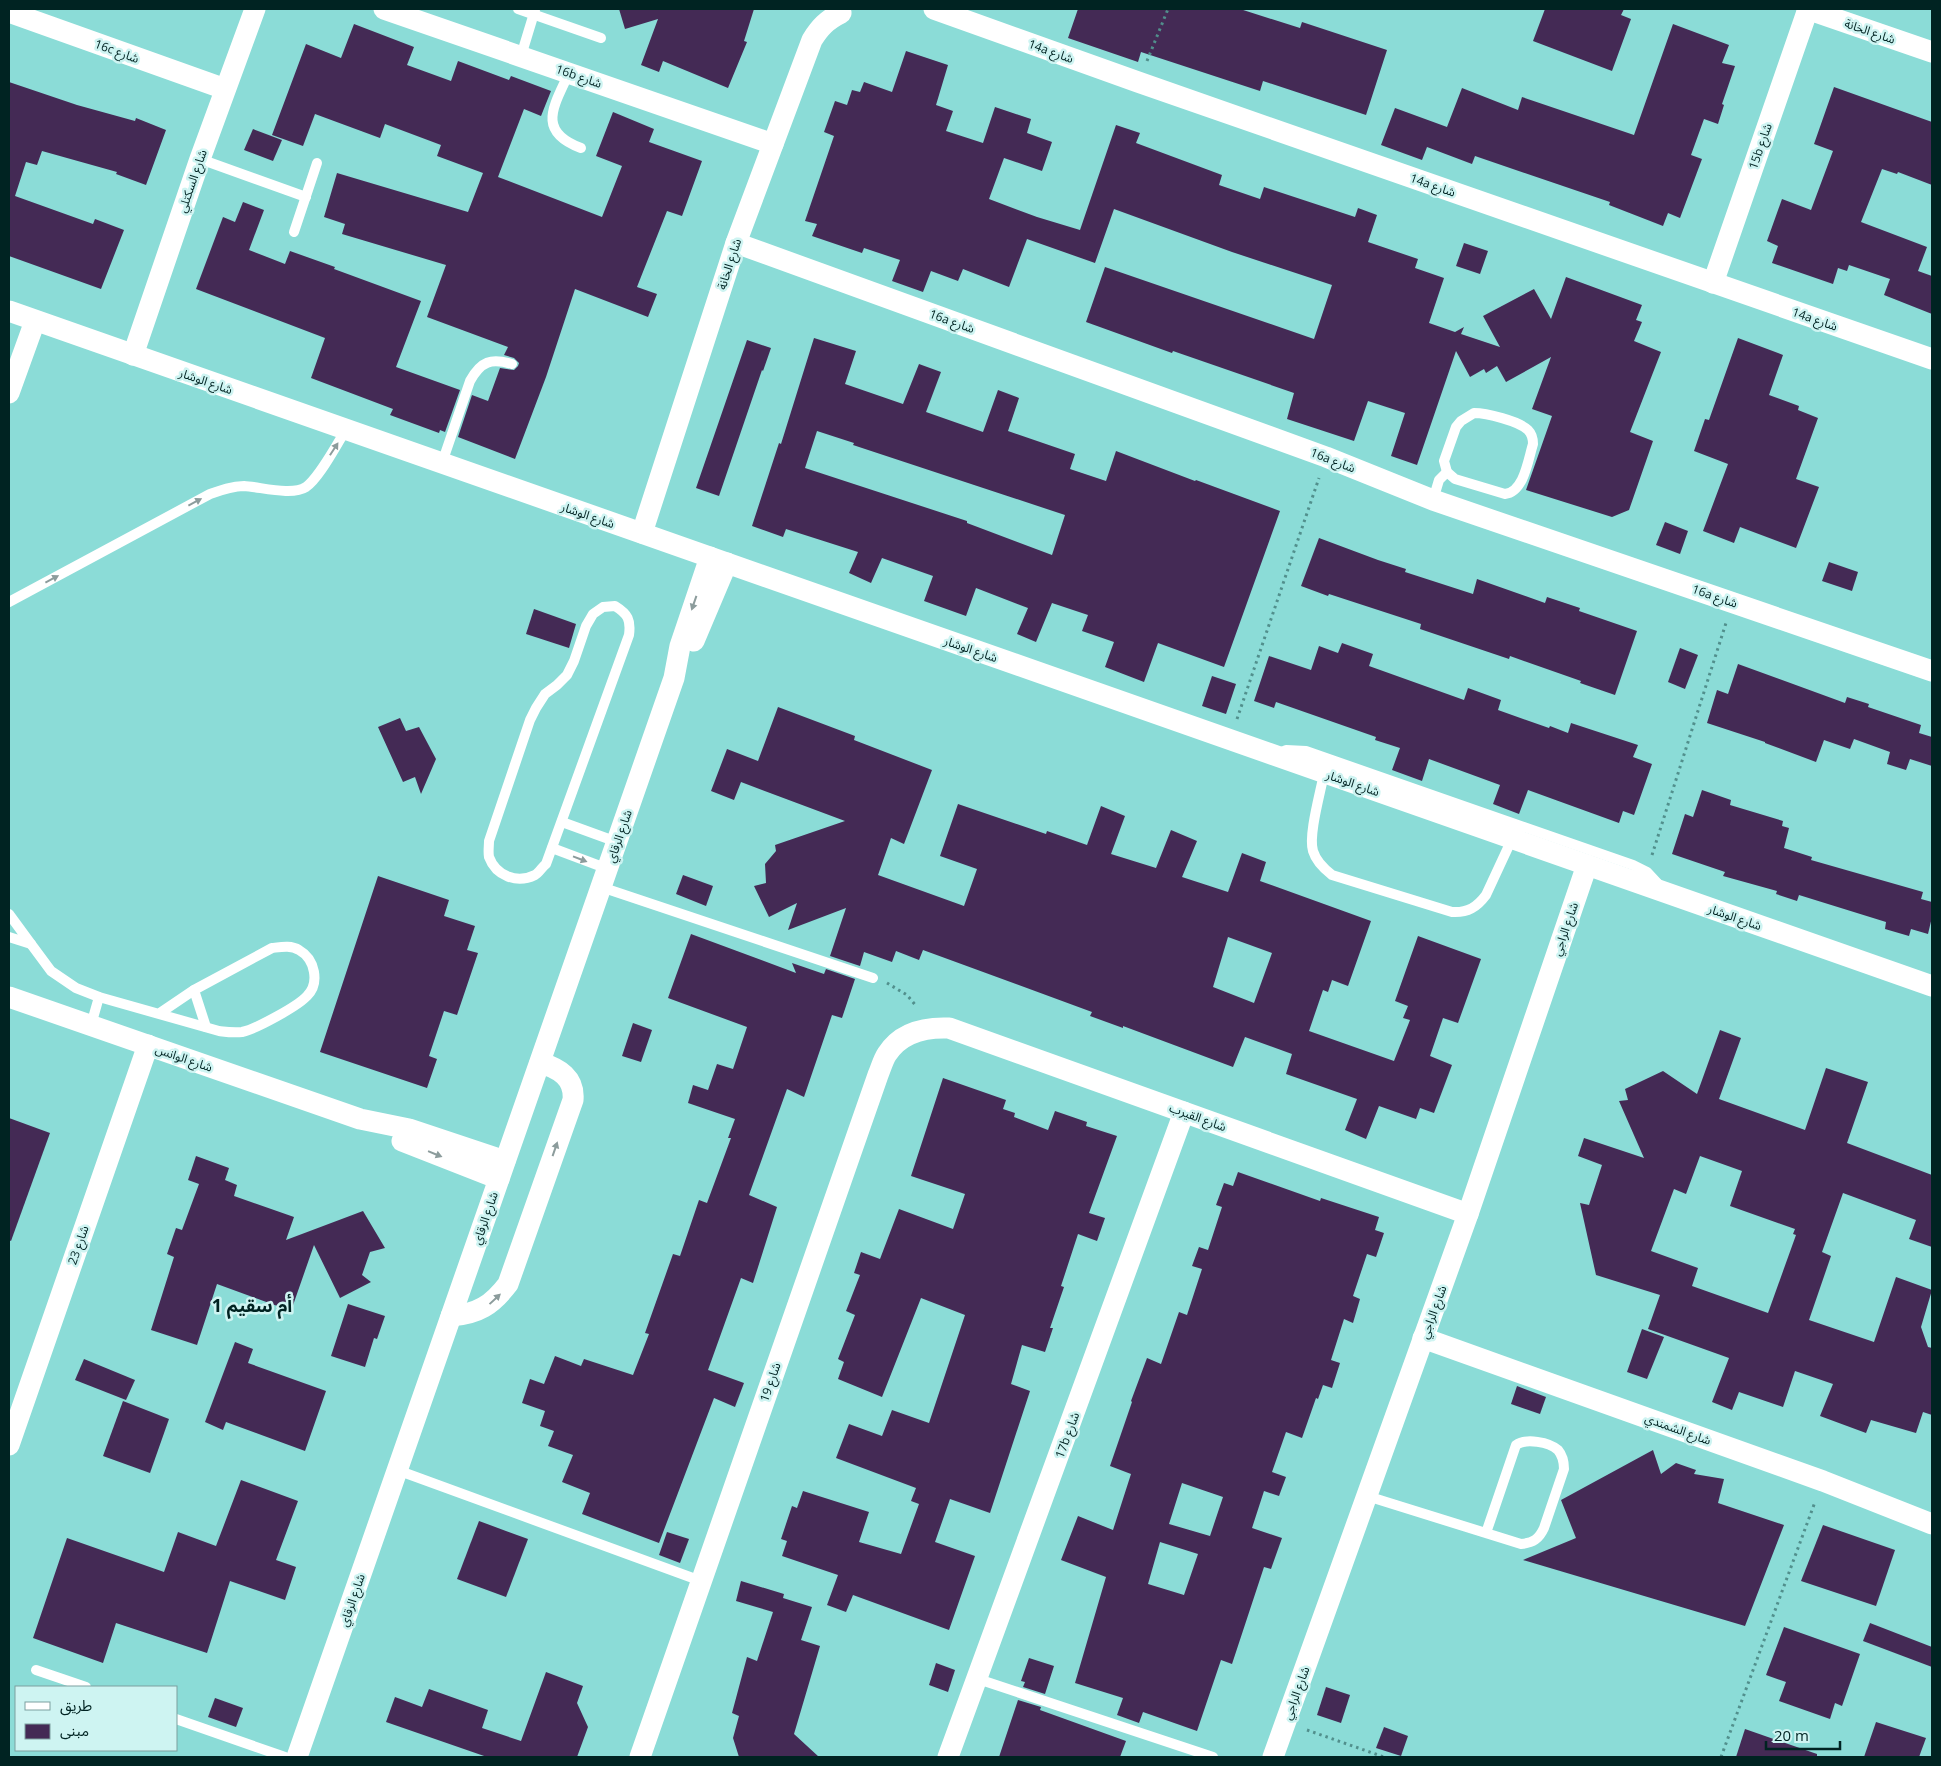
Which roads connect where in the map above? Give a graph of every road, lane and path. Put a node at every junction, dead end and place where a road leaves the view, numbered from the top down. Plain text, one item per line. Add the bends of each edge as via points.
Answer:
1 (255, 9) edge
2 (384, 9) edge
3 (518, 9) edge
4 (838, 9) edge
5 (934, 9) edge
6 (1168, 9) edge
7 (1808, 9) edge
8 (9, 12) edge
9 (535, 12) edge
10 (602, 38) dead end
11 (1932, 52) edge
12 (521, 56) junction
13 (569, 73) junction
14 (1138, 82) junction
15 (225, 90) junction
16 (773, 144) junction
17 (581, 148) dead end
18 (200, 159) junction
19 (317, 163) dead end
20 (306, 197) junction
21 (294, 232) dead end
22 (736, 243) junction
23 (1713, 283) junction
24 (9, 312) edge
25 (35, 321) junction
26 (133, 355) junction
27 (1932, 360) edge
28 (512, 364) dead end
29 (9, 392) edge
30 (346, 430) junction
31 (1326, 457) junction
32 (442, 463) junction
33 (1446, 472) junction
34 (1432, 500) junction
35 (642, 533) junction
36 (718, 560) junction
37 (9, 602) edge
38 (1733, 602) junction
39 (1932, 671) edge
40 (1234, 726) dead end
41 (1273, 755) junction
42 (1324, 773) junction
43 (562, 822) junction
44 (1512, 839) junction
45 (617, 842) junction
46 (552, 848) junction
47 (1587, 865) junction
48 (1647, 872) junction
49 (604, 878) junction
50 (1668, 893) junction
51 (9, 914) edge
52 (9, 937) edge
53 (31, 944) junction
54 (873, 978) joint
55 (1932, 986) edge
56 (194, 990) junction
57 (9, 997) edge
58 (99, 997) junction
59 (160, 1014) junction
60 (91, 1025) junction
61 (206, 1027) junction
62 (928, 1028) junction
63 (148, 1045) junction
64 (540, 1063) junction
65 (1184, 1112) junction
66 (502, 1170) junction
67 (1468, 1214) junction
68 (451, 1316) junction
69 (1423, 1338) junction
70 (9, 1445) edge
71 (397, 1470) junction
72 (1823, 1481) junction
73 (1367, 1496) junction
74 (1932, 1524) edge
75 (1486, 1533) junction
76 (701, 1581) junction
77 (36, 1670) dead end
78 (978, 1679) junction
79 (83, 1686) edge
80 (178, 1720) edge
81 (1285, 1722) junction
82 (285, 1757) edge
83 (297, 1757) edge
84 (640, 1757) edge
85 (948, 1757) edge
86 (1213, 1757) edge
87 (1273, 1757) edge
88 (1384, 1757) edge
89 (1721, 1757) edge

1 - 15 street, شارع السكتلي
2 - 12 street, 16b شارع
3 - 9 lane
4 - 16 street, شارع الخانة via 841,13 819,28 812,40
5 - 14 street, 14a شارع
6 - 14 path
7 - 11 street, شارع الخانة
7 - 23 street, 15b شارع
8 - 15 street, 16c شارع
9 - 10 lane
9 - 12 lane
12 - 13 street, 16b شارع
13 - 16 street, 16b شارع
13 - 17 lane via 552,112 553,125 559,137
14 - 23 street, 14a شارع
15 - 18 street, شارع السكتلي
16 - 22 street, شارع الخانة
18 - 20 lane
18 - 26 street, شارع السكتلي
19 - 20 lane
20 - 21 lane
22 - 31 street, 16a شارع
22 - 35 street, شارع الخانة
23 - 27 street, 14a شارع
24 - 25 street, شارع الوشار
25 - 26 street, شارع الوشار
25 - 29 street
26 - 30 street, شارع الوشار
28 - 32 lane via 500,360 487,362 476,369
30 - 32 street, شارع الوشار
37 -> 30 lane via 210,494 243,486 293,492 304,488 314,480
31 - 34 street, 16a شارع
31 - 40 path
32 - 35 street, شارع الوشار
33 - 33 lane via 1455,479 1511,494 1519,486 1533,438 1525,428 1489,414 1474,413 1456,426 1444,461
33 - 34 lane via 1439,480
34 - 38 street, 16a شارع
35 - 36 street, شارع الوشار
36 - 41 street, شارع الوشار
36 - 45 street, شارع الرقاي via 691,650 674,678
38 - 39 street, 16a شارع
38 - 48 path
41 - 42 street, شارع الوشار
41 - 48 lane via 1286,750 1306,751
42 - 44 street, شارع الوشار
42 - 44 lane via 1311,841 1316,859 1332,875 1452,912 1466,911 1486,895
43 - 45 lane
43 - 46 lane
43 - 46 lane via 629,635 630,623 625,612 615,606 603,607 594,614 567,675 546,694 530,720 489,841 488,856 496,869 507,877 522,879 536,874 546,864
44 - 47 street, شارع الوشار
45 - 49 street, شارع الرقاي
46 -> 49 lane
47 - 50 street, شارع الوشار
47 - 67 street, شارع الراجي
48 - 50 lane
49 - 54 lane
49 - 64 street, شارع الرقاي
50 - 55 street, شارع الوشار
51 - 53 lane
52 - 53 lane
53 - 58 lane via 51,971 63,981
54 - 62 path via 891,984 907,995
56 - 59 lane
56 - 61 lane
56 - 61 lane via 272,948 286,946 298,950 309,958 314,970 314,983 308,996 254,1028 231,1033
57 - 60 street, شارع الوانس
58 - 59 lane
58 - 60 lane
59 - 61 lane
60 - 63 street, شارع الوانس
62 - 65 street, شارع القيرب via 949,1028
62 - 76 street, شارع 19 via 905,1036 887,1053
63 - 66 street, شارع الوانس via 360,1119 389,1136
63 - 70 street, شارع 23
64 - 66 street, شارع الرقاي
68 -> 64 street via 478,1311 500,1295 508,1284 573,1094 568,1078 561,1071
65 - 67 street, شارع القيرب
65 - 78 street, 17b شارع
66 - 68 street, شارع الرقاي
67 - 69 street, شارع الراجي
68 - 71 street, شارع الرقاي
69 - 72 street, شارع الشمندي
69 - 73 street, شارع الراجي
71 - 76 lane
71 - 83 street, شارع الرقاي
72 - 74 street, شارع الشمندي
72 - 89 path
73 - 75 lane
73 - 81 street, شارع الراجي
75 - 75 lane via 1521,1544 1541,1535 1564,1469 1558,1450 1532,1441 1516,1445
76 - 84 street, شارع 19
77 - 79 lane
78 - 85 street, 17b شارع
78 - 86 lane
80 - 82 lane
81 - 87 street, شارع الراجي
81 - 88 path

